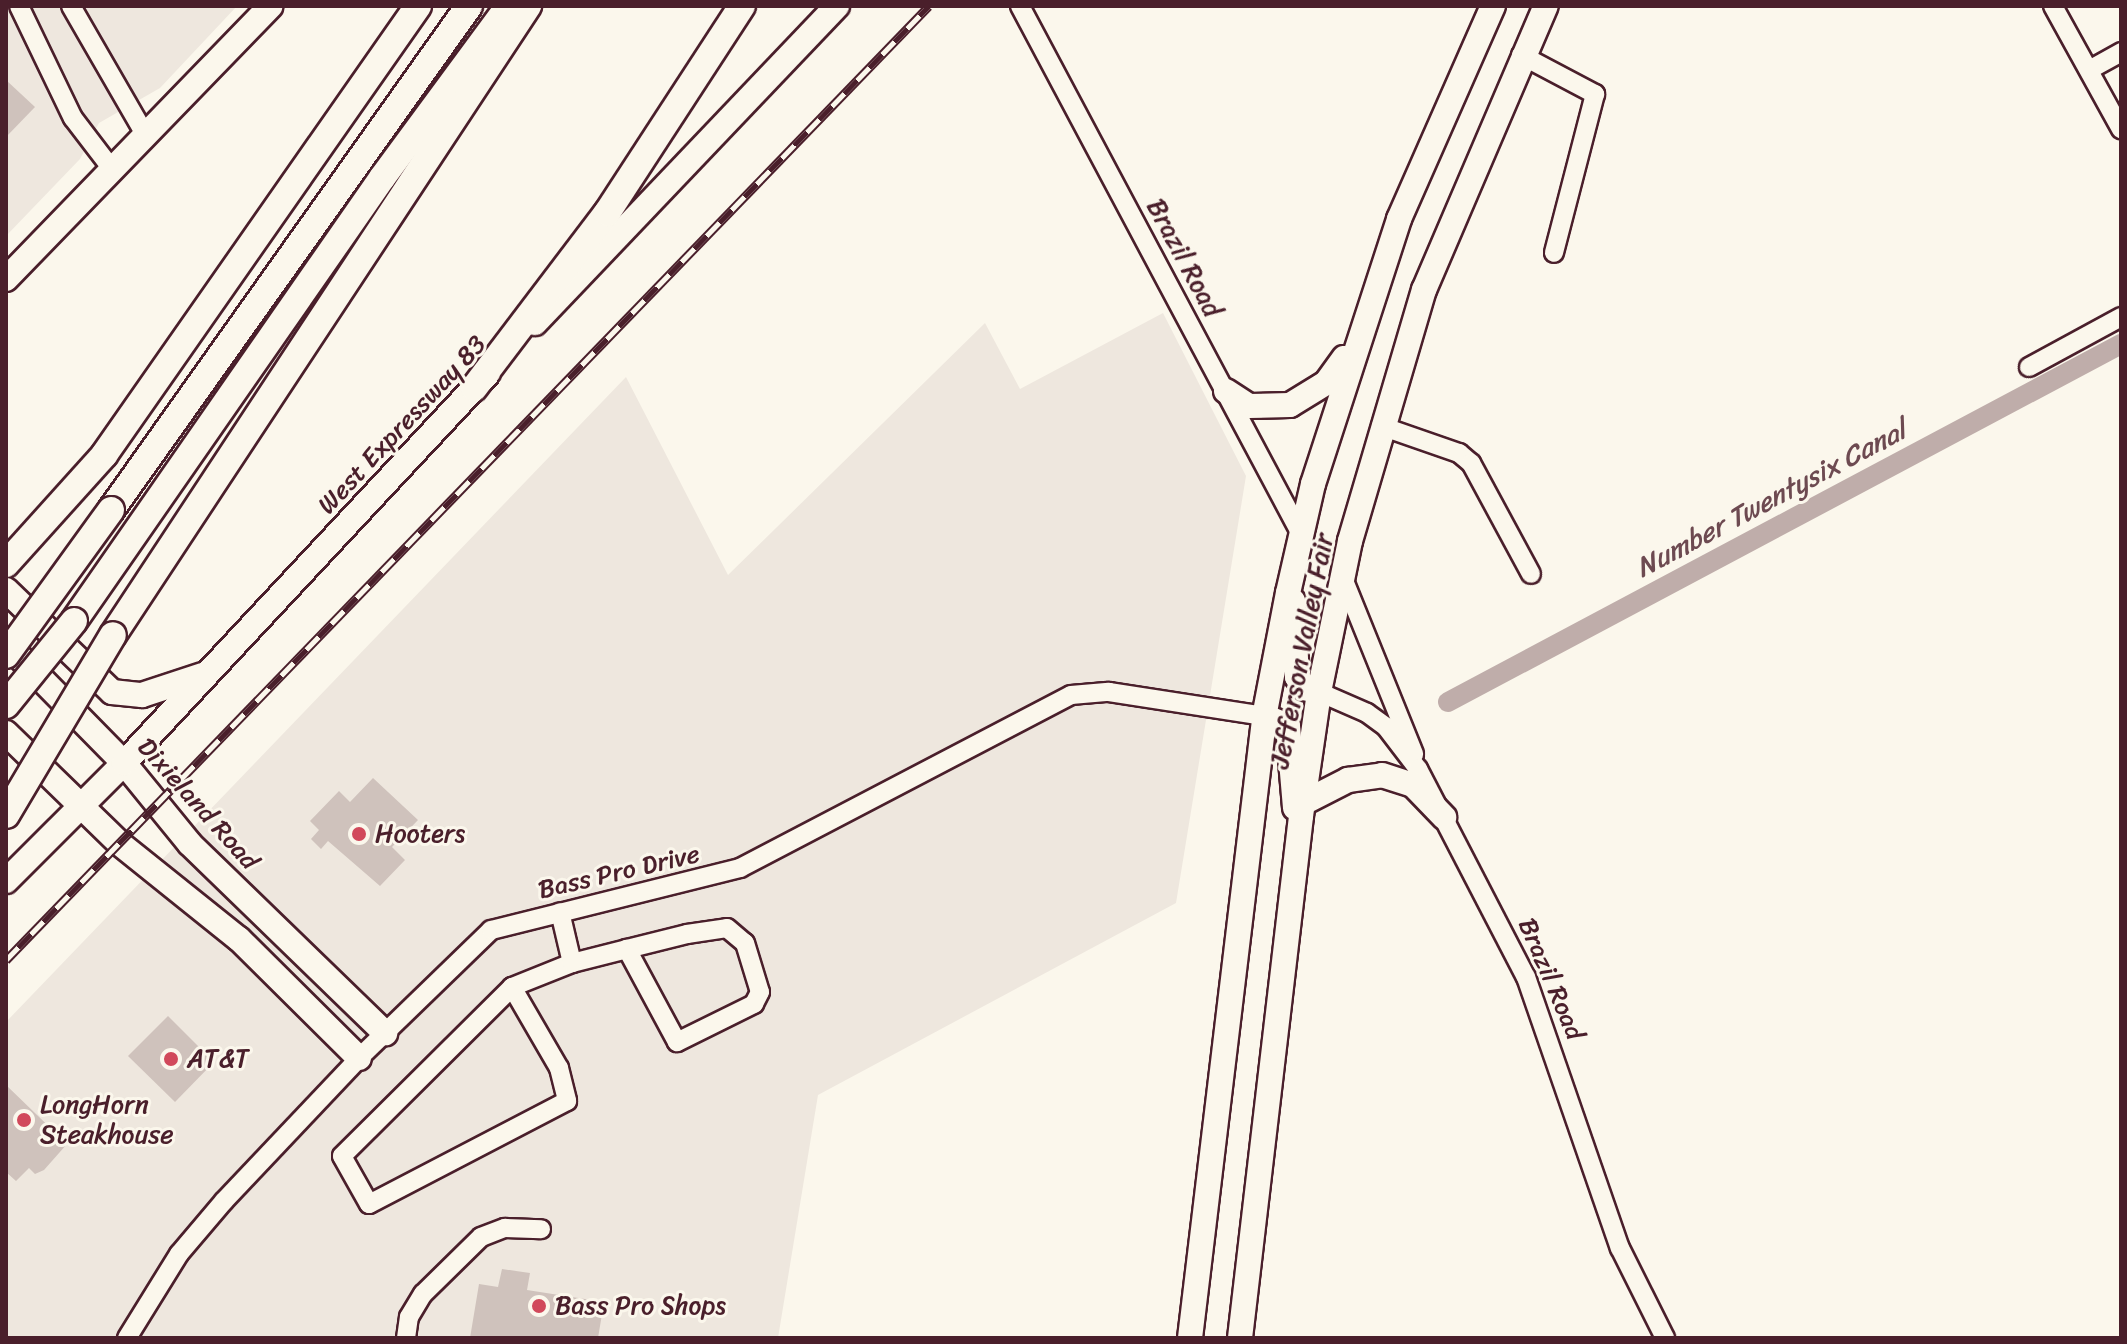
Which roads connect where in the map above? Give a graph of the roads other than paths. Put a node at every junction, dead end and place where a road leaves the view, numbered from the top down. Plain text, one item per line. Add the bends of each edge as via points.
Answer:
1 (19, 6) edge
2 (71, 6) edge
3 (271, 6) edge
4 (418, 6) edge
5 (469, 6) edge
6 (509, 6) edge
7 (528, 6) edge
8 (742, 6) edge
9 (837, 6) edge
10 (1020, 6) edge
11 (1493, 6) edge
12 (1546, 6) edge
13 (2053, 6) edge
14 (2121, 52) edge
15 (1521, 55) junction
16 (2089, 70) junction
17 (2121, 129) edge
18 (145, 134) junction
19 (112, 169) junction
20 (1554, 253) dead end
21 (6, 279) edge
22 (2121, 317) edge
23 (1361, 328) junction
24 (2029, 367) dead end
25 (474, 388) junction
26 (1226, 391) junction
27 (1381, 426) junction
28 (1301, 534) junction
29 (10, 561) edge
30 (1531, 574) dead end
31 (1292, 575) junction
32 (1343, 576) junction
33 (6, 590) edge
34 (6, 643) edge
35 (6, 655) edge
36 (207, 674) junction
37 (1319, 692) junction
38 (6, 705) edge
39 (1264, 716) junction
40 (6, 733) edge
41 (124, 763) junction
42 (1418, 769) junction
43 (82, 803) junction
44 (1303, 803) junction
45 (6, 815) edge
46 (1444, 817) junction
47 (1298, 839) junction
48 (6, 881) edge
49 (560, 912) junction
50 (627, 949) junction
51 (572, 963) junction
52 (512, 987) junction
53 (385, 1033) junction
54 (359, 1058) junction
55 (541, 1229) dead end
56 (127, 1338) edge
57 (406, 1338) edge
58 (1190, 1338) edge
59 (1240, 1338) edge
60 (1665, 1338) edge

1 - 19 street via 73,118
2 - 18 street
3 - 18 main road
4 - 29 highway via 104,455
5 - 35 highway, bridge
6 - 38 highway, bridge via 382,178 74,621
7 - 45 highway, bridge via 113,635
8 - 25 highway via 607,213
9 - 25 main road, West Expressway 83
10 - 26 street, Brazil Road
11 - 23 main road via 1399,219
12 - 15 main road, Jefferson Valley Fair
13 - 16 street
14 - 16 street
15 - 20 street via 1595,94
15 - 27 main road, Jefferson Valley Fair via 1424,290
16 - 17 street
18 - 19 main road
19 - 21 main road
22 - 24 street
23 - 26 main road via 1340,367 1309,397 1268,409 1249,406
23 - 28 main road
25 - 36 main road, West Expressway 83
26 - 28 street, Brazil Road
27 - 30 street via 1459,453 1471,463
27 - 32 main road, Jefferson Valley Fair
28 - 31 main road
31 - 37 main road via 1297,677 1305,688
31 - 39 main road
32 - 37 main road, Jefferson Valley Fair
32 - 42 street
33 - 36 main road via 112,692 142,695
34 - 41 main road, Dixieland Road
36 - 41 main road, West Expressway 83
37 - 42 street, Brazil Road via 1367,713 1395,737
37 - 44 main road, Jefferson Valley Fair
39 - 47 main road via 1288,726
39 - 49 street, Bass Pro Drive via 1109,692 1071,695 740,868
39 - 58 main road
40 - 43 main road
41 - 43 main road, West Expressway 83
41 - 53 main road, Dixieland Road via 190,844
42 - 46 street, Brazil Road
43 - 48 main road, West Expressway 83
43 - 54 main road via 119,843 239,939
44 - 46 main road via 1348,780 1382,775 1413,785
44 - 47 main road, Jefferson Valley Fair
46 - 60 street, Brazil Road via 1526,977 1620,1248
47 - 59 main road, Jefferson Valley Fair
49 - 51 street
49 - 53 street, Bass Pro Drive via 491,930
50 - 50 street via 727,928 745,943 760,992 754,1004 677,1042
50 - 51 street
51 - 52 street
52 - 52 street via 342,1156 369,1204 567,1101 559,1068
53 - 54 street, Bass Pro Drive
54 - 56 street, Bass Pro Drive via 179,1254
55 - 57 street via 505,1228 481,1237 423,1294 409,1317

